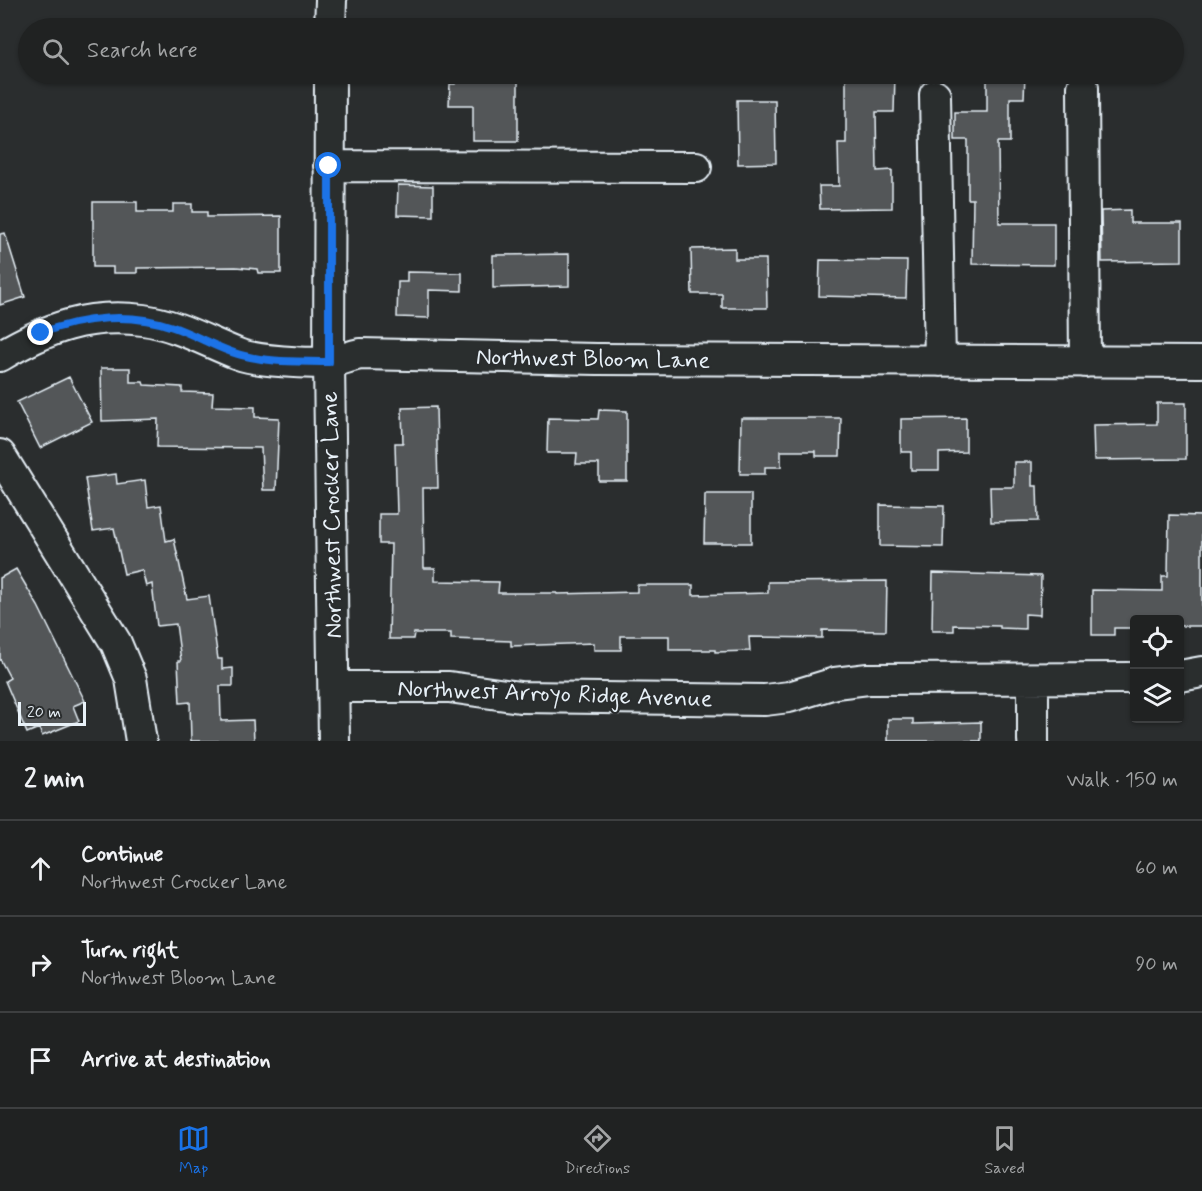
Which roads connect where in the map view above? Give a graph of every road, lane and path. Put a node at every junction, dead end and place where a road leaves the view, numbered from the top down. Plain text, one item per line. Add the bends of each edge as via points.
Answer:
1 (331, 0) edge
2 (330, 18) edge
3 (330, 84) edge
4 (1083, 87) dead end
5 (935, 95) dead end
6 (329, 166) junction
7 (696, 167) dead end
8 (0, 356) edge
9 (940, 361) junction
10 (329, 362) junction
11 (1085, 362) junction
12 (1202, 362) edge
13 (0, 455) edge
14 (1202, 672) edge
15 (1184, 675) edge
16 (1130, 678) edge
17 (1033, 679) junction
18 (334, 687) junction
19 (141, 741) edge
20 (334, 741) edge
21 (1033, 741) edge

1 - 2 street
3 - 6 street, Northwest Crocker Lane
4 - 11 street
5 - 9 street
6 - 7 street
6 - 10 street, Northwest Crocker Lane
8 - 10 street, Northwest Bloom Lane via 65,324 119,318 170,326 240,355
9 - 10 street, Northwest Bloom Lane via 360,354
9 - 11 street, Northwest Bloom Lane
10 - 18 street, Northwest Crocker Lane
11 - 12 street, Northwest Bloom Lane
13 - 19 street via 116,644 131,679
14 - 15 street
16 - 17 street, Northwest Arroyo Ridge Avenue
17 - 18 street, Northwest Arroyo Ridge Avenue via 868,678 765,700 520,697 449,687
17 - 21 street
18 - 20 street, Northwest Crocker Lane

